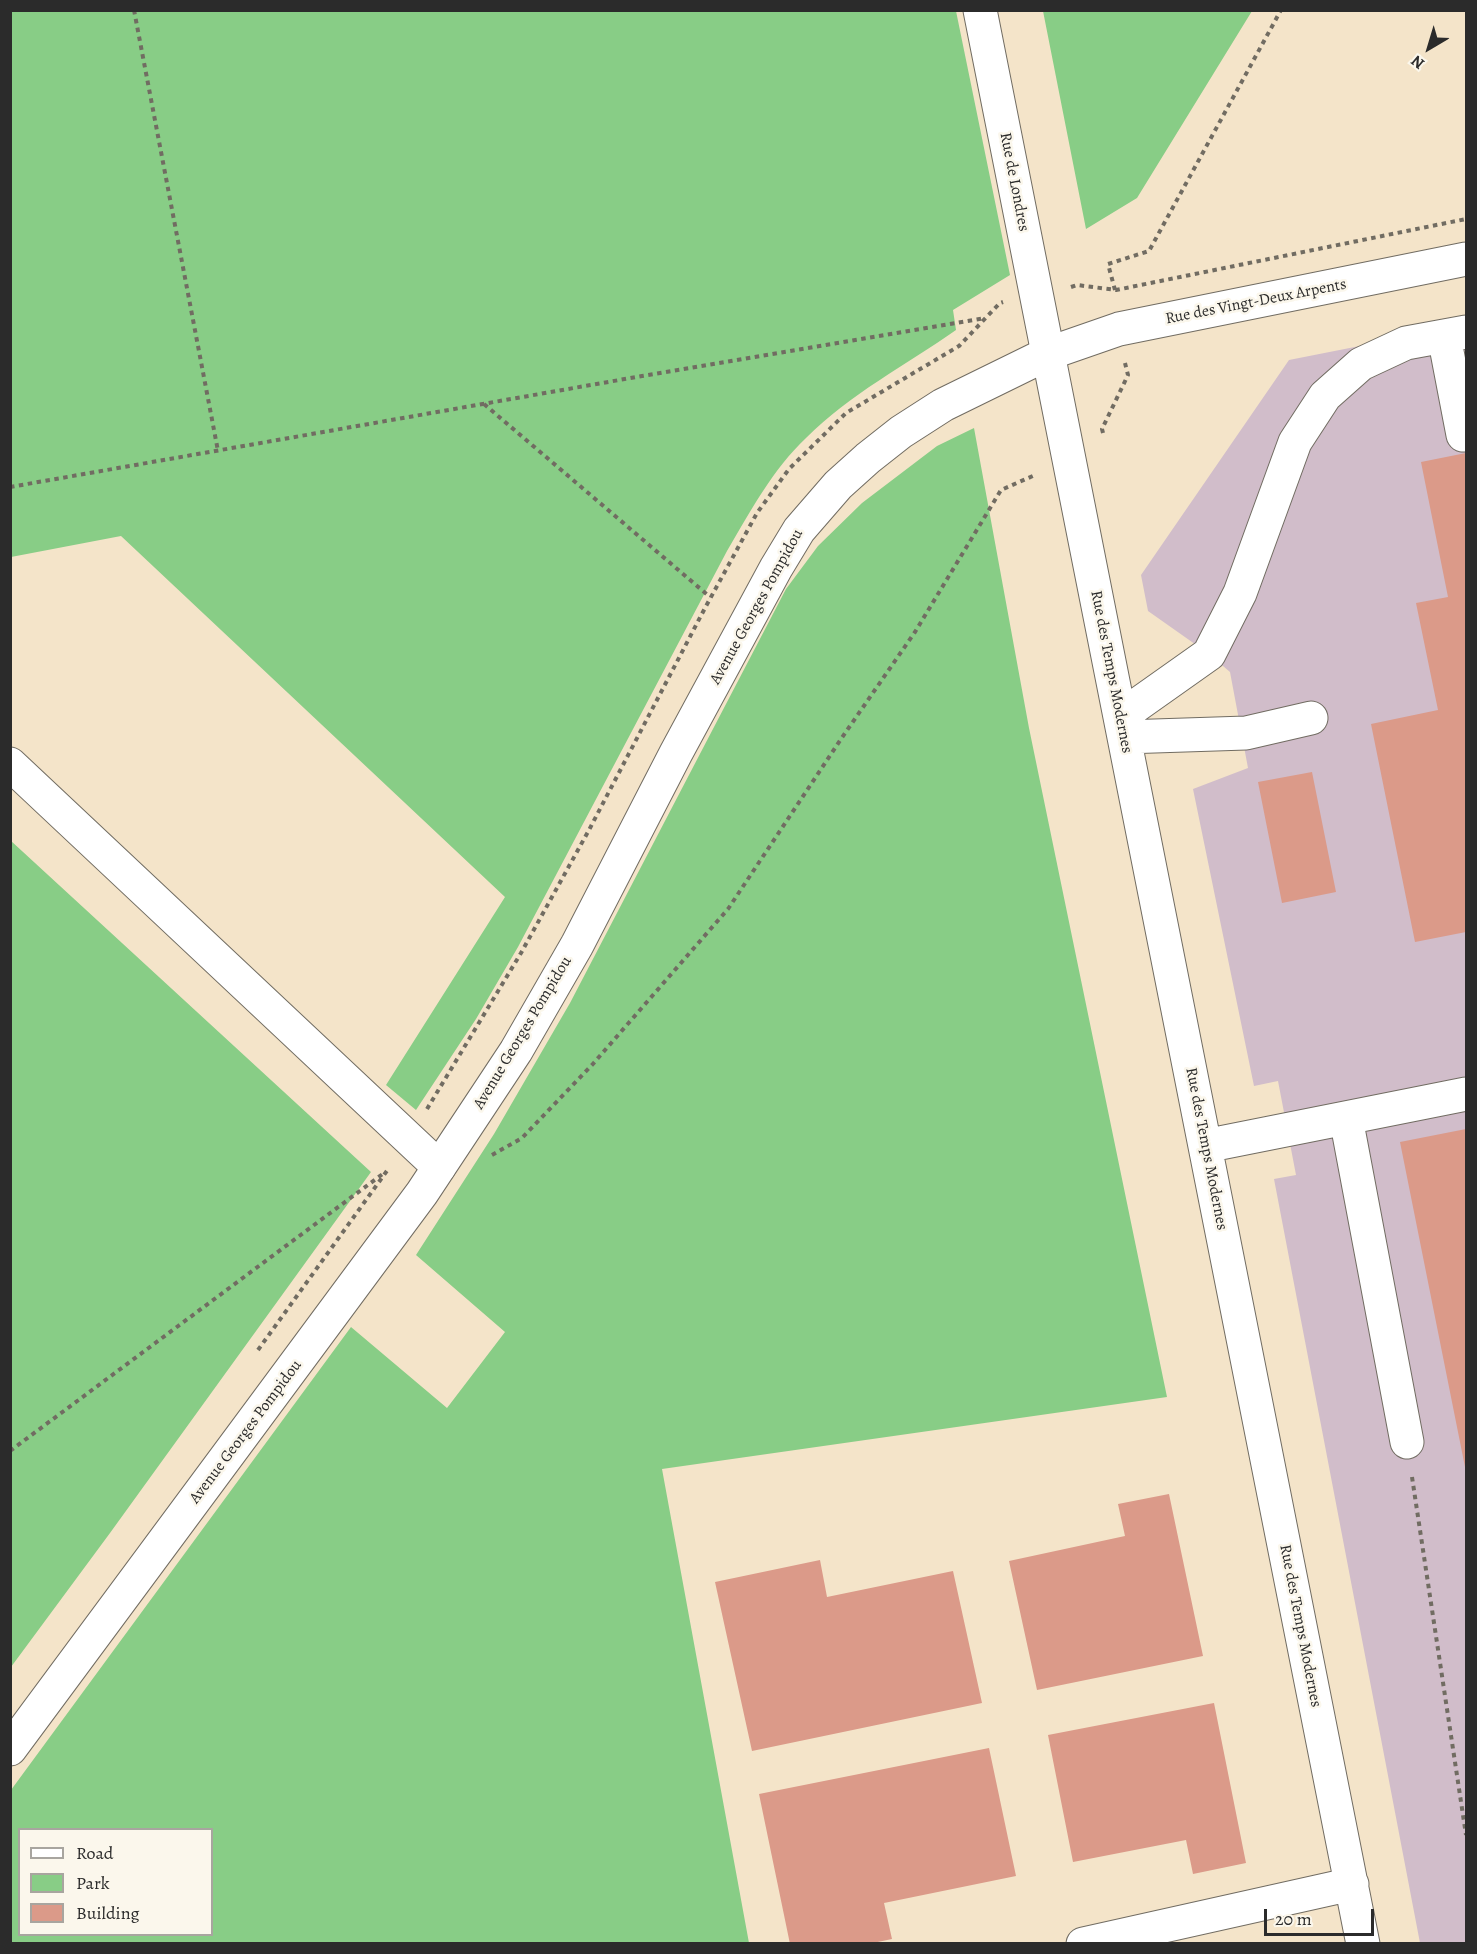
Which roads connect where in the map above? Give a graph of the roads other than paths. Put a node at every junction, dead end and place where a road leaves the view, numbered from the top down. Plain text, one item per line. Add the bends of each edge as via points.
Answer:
1 (980, 10) edge
2 (1467, 259) edge
3 (1455, 334) edge
4 (1047, 354) junction
5 (1463, 435) dead end
6 (1311, 718) dead end
7 (1122, 727) junction
8 (10, 764) edge
9 (1467, 1094) edge
10 (1346, 1118) junction
11 (1205, 1146) junction
12 (439, 1167) junction
13 (1407, 1442) road end
14 (10, 1749) edge
15 (1352, 1884) junction
16 (1083, 1944) edge
17 (1363, 1944) edge

1 - 4 main road, Rue de Londres
2 - 4 main road, Rue des Vingt-Deux Arpents via 1119,329
3 - 5 main road
3 - 7 main road via 1406,343 1361,364 1325,396 1295,442 1240,593 1209,654
4 - 7 main road, Rue des Temps Modernes
4 - 12 main road, Avenue Georges Pompidou via 944,405 901,432 838,485 799,530 687,732 577,945 516,1051
6 - 7 main road via 1246,733
7 - 11 main road, Rue des Temps Modernes
8 - 12 main road
9 - 10 main road
10 - 11 main road
10 - 13 main road
11 - 15 main road, Rue des Temps Modernes
12 - 14 main road, Avenue Georges Pompidou
15 - 16 main road
15 - 17 main road, Rue des Temps Modernes

